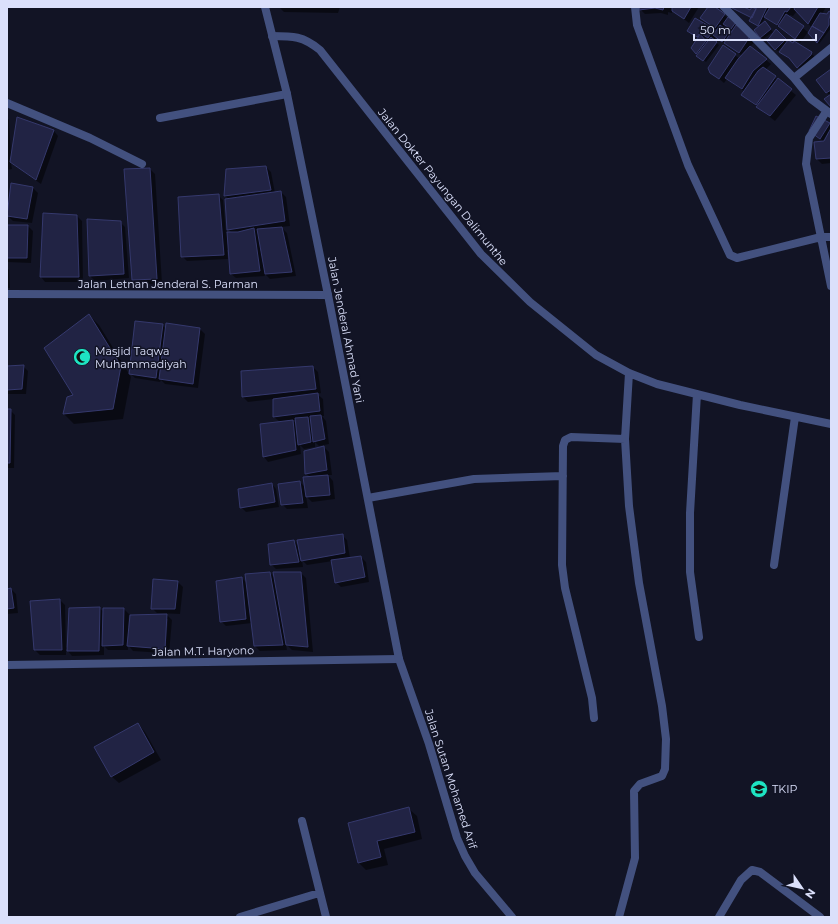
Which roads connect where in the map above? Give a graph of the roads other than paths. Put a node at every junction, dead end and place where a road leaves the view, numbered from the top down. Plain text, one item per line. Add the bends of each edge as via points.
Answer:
1 (265, 7) edge
2 (635, 7) edge
3 (724, 7) edge
4 (272, 36) junction
5 (831, 48) edge
6 (794, 78) junction
7 (287, 94) junction
8 (7, 103) edge
9 (829, 113) edge
10 (160, 118) dead end
11 (142, 164) dead end
12 (822, 237) junction
13 (831, 237) edge
14 (831, 286) edge
15 (7, 294) edge
16 (328, 295) junction
17 (629, 373) junction
18 (697, 394) junction
19 (795, 417) junction
20 (831, 424) edge
21 (625, 439) junction
22 (563, 476) junction
23 (368, 498) junction
24 (774, 564) dead end
25 (699, 637) dead end
26 (399, 659) junction
27 (7, 665) edge
28 (594, 718) dead end
29 (302, 821) dead end
30 (319, 893) junction
31 (241, 917) edge
32 (326, 917) edge
33 (512, 917) edge
34 (619, 917) edge
35 (719, 917) edge
36 (820, 917) edge

1 - 4 street, Jalan Jenderal Ahmad Yani
2 - 12 street via 637,25 688,164 730,255 737,258
3 - 6 street
4 - 7 street, Jalan Jenderal Ahmad Yani
4 - 17 street, Jalan Dokter Payungan Dalimunthe via 299,37 320,50 481,254 500,274 580,343
5 - 6 street
6 - 9 street via 811,99
7 - 10 street
7 - 16 street, Jalan Jenderal Ahmad Yani
8 - 11 street via 83,135
9 - 12 street via 809,138 806,151 806,164
12 - 13 street
12 - 14 street
15 - 16 street, Jalan Letnan Jenderal S. Parman
16 - 23 street, Jalan Jenderal Ahmad Yani
17 - 18 street, Jalan Dokter Payungan Dalimunthe via 657,384
17 - 21 street
18 - 19 street, Jalan Dokter Payungan Dalimunthe
18 - 25 street via 690,513 690,572
19 - 20 street, Jalan Dokter Payungan Dalimunthe
19 - 24 street
21 - 22 street via 571,437 563,446
21 - 34 street via 629,506 639,583 662,706 666,753 662,776 640,784 634,791 635,858
22 - 23 street via 474,479
22 - 28 street via 562,536 565,588 592,698
23 - 26 street, Jalan Jenderal Ahmad Yani
26 - 27 street, Jalan M.T. Haryono
26 - 33 street, Jalan Sutan Mohamed Arif via 464,856
29 - 30 street
30 - 31 street
30 - 32 street
35 - 36 street via 741,880 752,870 760,872

